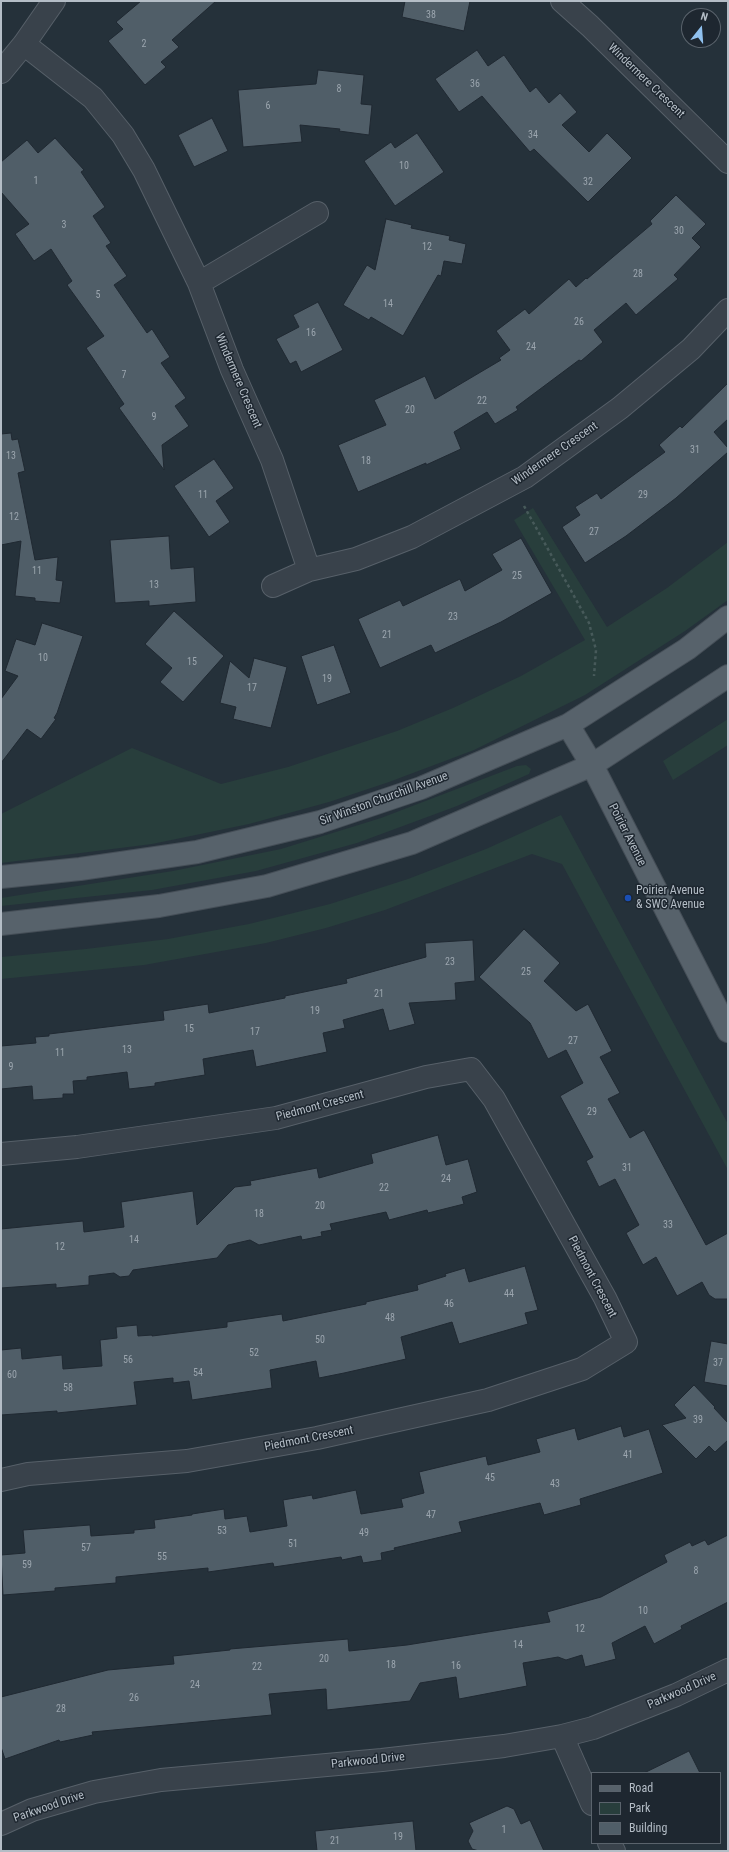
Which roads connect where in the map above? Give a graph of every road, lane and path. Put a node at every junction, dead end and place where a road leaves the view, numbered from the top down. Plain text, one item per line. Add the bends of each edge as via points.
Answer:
1 (54, 1) edge
2 (562, 1) edge
3 (24, 44) junction
4 (1, 72) edge
5 (728, 162) edge
6 (317, 213) dead end
7 (199, 283) junction
8 (728, 310) edge
9 (524, 506) dead end
10 (309, 570) junction
11 (273, 586) dead end
12 (728, 617) edge
13 (594, 676) dead end
14 (728, 676) edge
15 (568, 724) junction
16 (592, 765) junction
17 (1, 876) edge
18 (1, 924) edge
19 (728, 1031) edge
20 (1, 1154) edge
21 (1, 1480) edge
22 (728, 1670) edge
23 (562, 1736) junction
24 (591, 1802) edge
25 (1, 1824) edge

1 - 3 street
2 - 5 street, Windermere Crescent
3 - 4 street
3 - 7 street, Windermere Crescent via 93,98 123,135 144,170
6 - 7 street
7 - 10 street, Windermere Crescent via 232,370 272,460
8 - 10 street, Windermere Crescent via 691,349 620,408 525,478 412,537 356,559
9 - 13 path via 589,623 596,650
10 - 11 street, Windermere Crescent
12 - 15 main road, Sir Winston Churchill Avenue via 687,649
14 - 16 main road
15 - 16 main road, Poirier Avenue
15 - 17 main road, Sir Winston Churchill Avenue via 421,788 320,822 197,852 80,869
16 - 18 main road via 412,843 267,886 159,906
16 - 19 main road, Poirier Avenue
20 - 21 street, Piedmont Crescent via 77,1147 276,1118 426,1077 471,1069 494,1098 605,1298 626,1342 582,1369 488,1400 325,1437 187,1461 28,1474
22 - 23 street, Parkwood Drive via 676,1695 593,1728
23 - 24 street
23 - 25 street, Parkwood Drive via 504,1746 382,1760 161,1780 94,1792 32,1810

